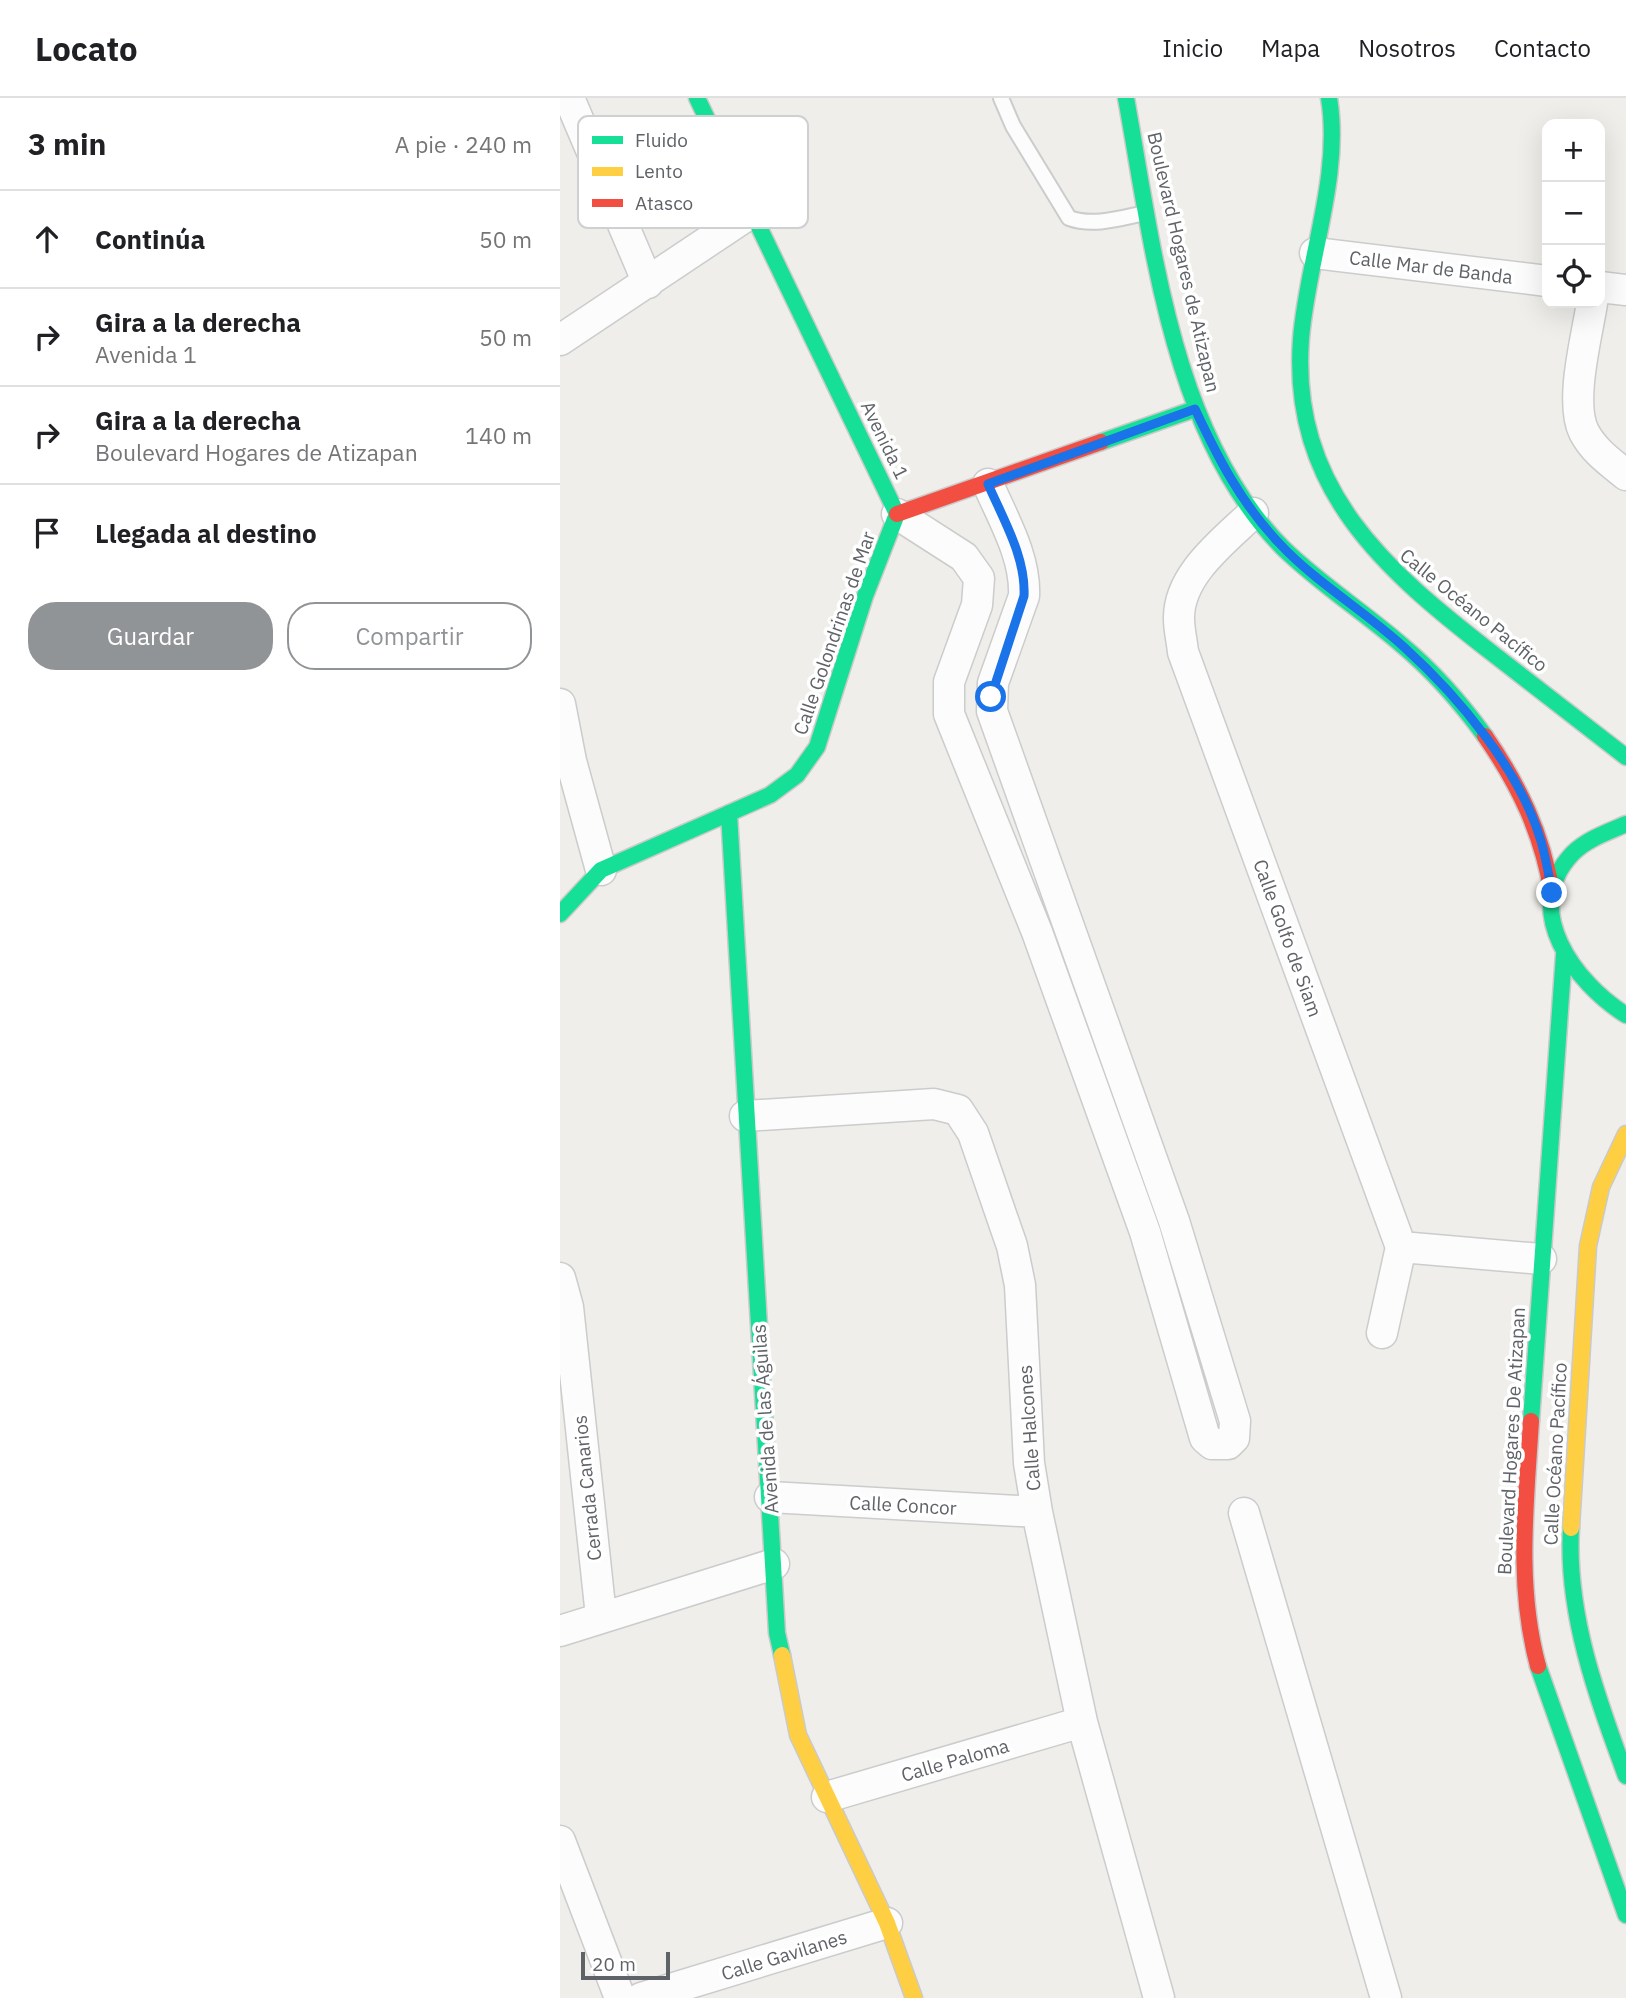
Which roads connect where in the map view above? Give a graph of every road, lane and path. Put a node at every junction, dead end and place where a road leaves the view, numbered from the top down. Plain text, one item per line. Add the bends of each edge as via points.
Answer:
1 (569, 98) edge
2 (697, 98) edge
3 (1001, 98) edge
4 (1126, 98) edge
5 (1330, 98) edge
6 (706, 116) edge
7 (578, 119) edge
8 (1148, 213) junction
9 (625, 228) edge
10 (727, 228) edge
11 (759, 228) edge
12 (1315, 253) junction
13 (1542, 280) edge
14 (648, 282) junction
15 (1605, 288) edge
16 (1626, 290) edge
17 (1591, 308) edge
18 (560, 340) edge
19 (1195, 409) junction
20 (1626, 475) edge
21 (988, 484) junction
22 (1253, 513) junction
23 (897, 514) junction
24 (1012, 539) junction
25 (964, 557) junction
26 (560, 704) edge
27 (992, 711) junction
28 (949, 714) junction
29 (565, 755) edge
30 (1626, 757) edge
31 (729, 813) junction
32 (1626, 824) edge
33 (601, 870) junction
34 (1552, 893) junction
35 (560, 914) edge
36 (1068, 921) junction
37 (1037, 932) junction
38 (1564, 954) junction
39 (1626, 1015) edge
40 (745, 1116) junction
41 (1626, 1134) edge
42 (1174, 1221) junction
43 (1145, 1232) junction
44 (1401, 1247) junction
45 (1541, 1259) junction
46 (560, 1278) edge
47 (1382, 1333) dead end
48 (770, 1497) junction
49 (1037, 1512) junction
50 (1244, 1513) dead end
51 (774, 1564) junction
52 (601, 1616) junction
53 (560, 1631) edge
54 (1082, 1722) junction
55 (1626, 1776) edge
56 (827, 1797) junction
57 (560, 1841) edge
58 (1626, 1915) edge
59 (887, 1923) junction
60 (620, 1998) edge
61 (641, 1998) edge
62 (914, 1998) edge
63 (1159, 1998) edge
64 (1386, 1998) edge

1 - 7 street
2 - 6 street, Avenida 1
3 - 8 lane via 1069,218 1105,221
4 - 8 street, Boulevard Hogares de Atizapan
5 - 12 street, Calle Océano Pacífico via 1334,135
8 - 19 street, Boulevard Hogares de Atizapan
9 - 14 street
10 - 14 street
11 - 23 street, Avenida 1
12 - 13 street, Calle Mar de Banda
12 - 30 street, Calle Océano Pacífico via 1300,341 1300,398 1307,433 1328,487 1371,549 1407,587
14 - 18 street
15 - 16 street
17 - 20 street via 1578,397 1583,430 1599,454
19 - 21 street
19 - 22 street, Boulevard Hogares de Atizapan via 1226,475
21 - 23 street
21 - 24 street
22 - 34 street, Boulevard Hogares de Atizapan via 1280,545 1405,648 1484,733 1541,839
22 - 44 street, Calle Golfo de Siam via 1210,554 1188,583 1179,616 1183,652
23 - 25 street
23 - 31 street, Calle Golondrinas de Mar via 865,596 817,747 797,775 770,795
24 - 25 street
24 - 27 street via 1022,564 1024,596 993,683
25 - 28 street via 979,578 980,592 949,682
26 - 29 street
27 - 28 street
27 - 36 street
28 - 37 street
29 - 33 street
31 - 33 street, Calle Golondrinas de Mar
31 - 40 street, Avenida de las Águilas
32 - 34 street via 1575,852 1560,869
33 - 35 street, Calle Golondrinas de Mar
34 - 38 street, Boulevard Hogares de Atizapan via 1555,929
36 - 37 street
36 - 42 street
37 - 43 street
38 - 39 street via 1588,987
38 - 45 street, Boulevard Hogares De Atizapan
40 - 48 street, Avenida de las Águilas
40 - 49 street, Calle Halcones via 934,1104 958,1110 973,1133 1012,1246 1020,1285 1028,1463
41 - 55 street, Calle Océano Pacífico via 1601,1187 1588,1246 1570,1553 1581,1644
42 - 43 street
42 - 43 street via 1235,1421 1234,1438 1228,1444 1212,1444 1205,1438
44 - 45 street
44 - 47 street
45 - 58 street, Boulevard Hogares De Atizapan via 1523,1540 1525,1592 1545,1693
46 - 52 street, Cerrada Canarios via 568,1307
48 - 49 street, Calle Concor
48 - 51 street, Avenida de las Águilas
49 - 54 street, Calle Halcones
50 - 64 street
51 - 52 street
51 - 56 street, Avenida de las Águilas via 777,1633 790,1707
52 - 53 street
54 - 56 street, Calle Paloma
54 - 63 street, Calle Halcones
56 - 59 street, Avenida de las Águilas
57 - 60 street
59 - 61 street, Calle Gavilanes
59 - 62 street, Avenida de las Águilas

